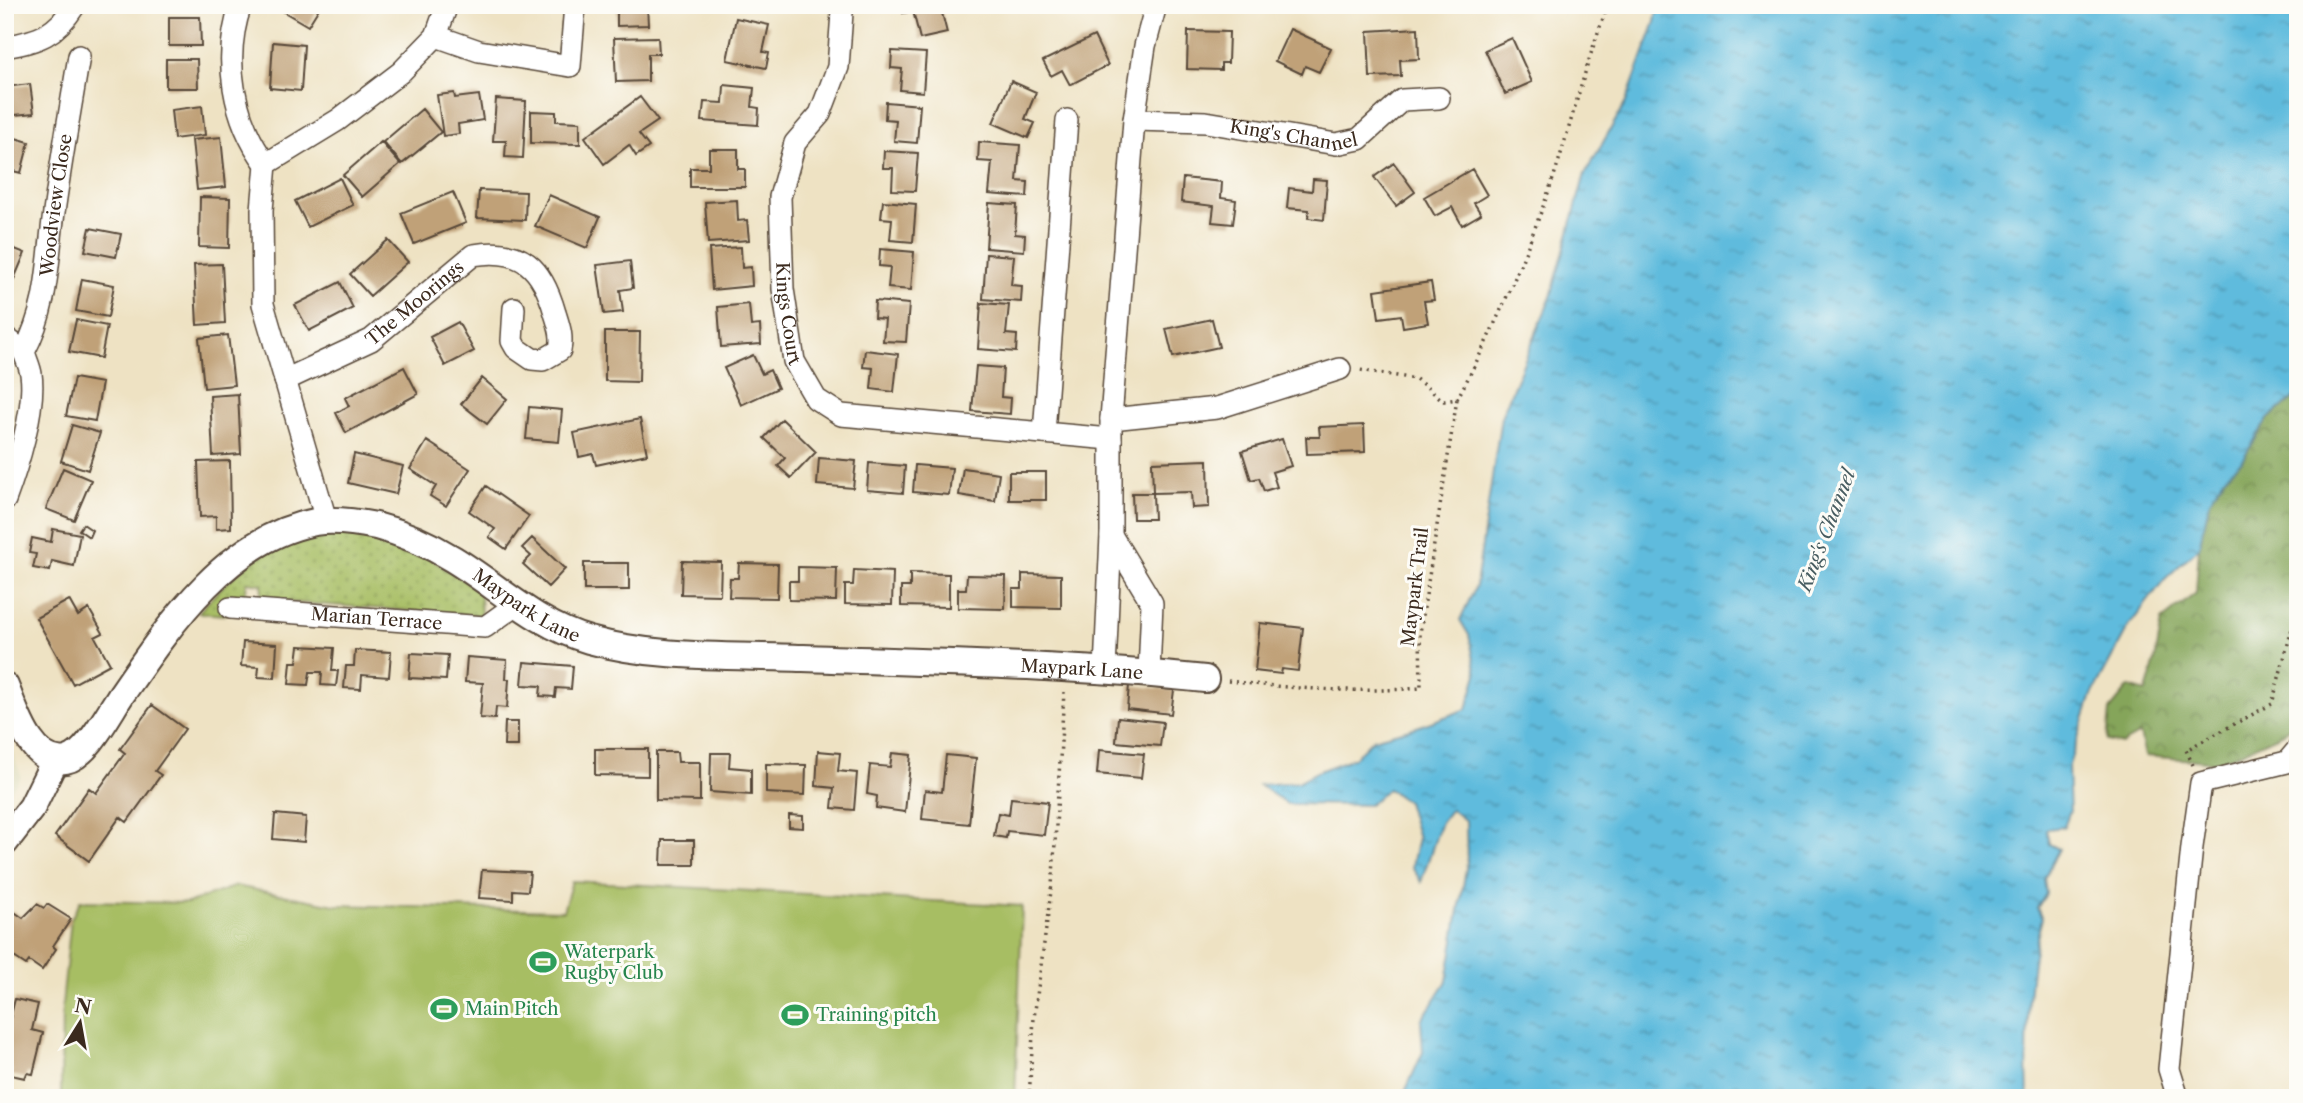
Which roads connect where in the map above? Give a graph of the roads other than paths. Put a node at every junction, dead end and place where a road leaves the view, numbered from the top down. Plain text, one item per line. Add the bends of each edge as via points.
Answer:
1 (75, 5) edge
2 (240, 5) edge
3 (447, 5) edge
4 (576, 5) edge
5 (839, 5) edge
6 (1156, 5) edge
7 (436, 36) junction
8 (5, 47) edge
9 (79, 56) dead end
10 (1438, 98) dead end
11 (1067, 120) dead end
12 (1134, 120) junction
13 (266, 164) junction
14 (514, 308) dead end
15 (5, 337) edge
16 (24, 352) junction
17 (1340, 369) road end
18 (285, 380) junction
19 (1111, 429) junction
20 (1044, 433) junction
21 (5, 500) edge
22 (326, 520) junction
23 (1111, 534) junction
24 (517, 604) junction
25 (230, 608) dead end
26 (1105, 670) junction
27 (1149, 673) junction
28 (1205, 679) road end
29 (5, 686) edge
30 (2298, 749) edge
31 (55, 760) junction
32 (5, 842) edge
33 (2178, 1098) edge

1 - 8 street via 63,23 37,41
2 - 13 street via 233,35 232,78 251,145
3 - 7 street
4 - 7 street via 570,66 479,51
5 - 20 street, Kings Court via 838,66 820,114 795,143 780,197 783,289 794,361 816,399 841,415
6 - 12 street
7 - 13 street via 401,72 338,120
9 - 16 street, Woodview Close via 54,207 45,298
10 - 12 street, King's Channel via 1402,100 1359,139 1336,144 1206,121
11 - 20 street
12 - 19 street
13 - 18 street via 262,304
14 - 18 street, The Moorings via 512,341 516,348 543,360 560,350 562,339 553,306 534,269 506,253 489,253 473,256 371,340
15 - 16 street
16 - 21 street via 31,375 30,405
17 - 19 street via 1217,408
18 - 22 street
19 - 20 street, Kings Court
19 - 23 street
22 - 24 street, Maypark Lane via 366,524 409,537 454,559
22 - 31 street, Maypark Lane via 275,533 226,566 170,628 81,752 68,760
23 - 26 street
23 - 27 street via 1152,603
24 - 25 street, Marian Terrace via 485,626
24 - 26 street, Maypark Lane via 576,636 654,651
26 - 27 street, Maypark Lane
27 - 28 street, Maypark Lane
29 - 31 street via 32,744
30 - 33 street via 2287,762 2201,783 2169,1069
31 - 32 street via 32,807

